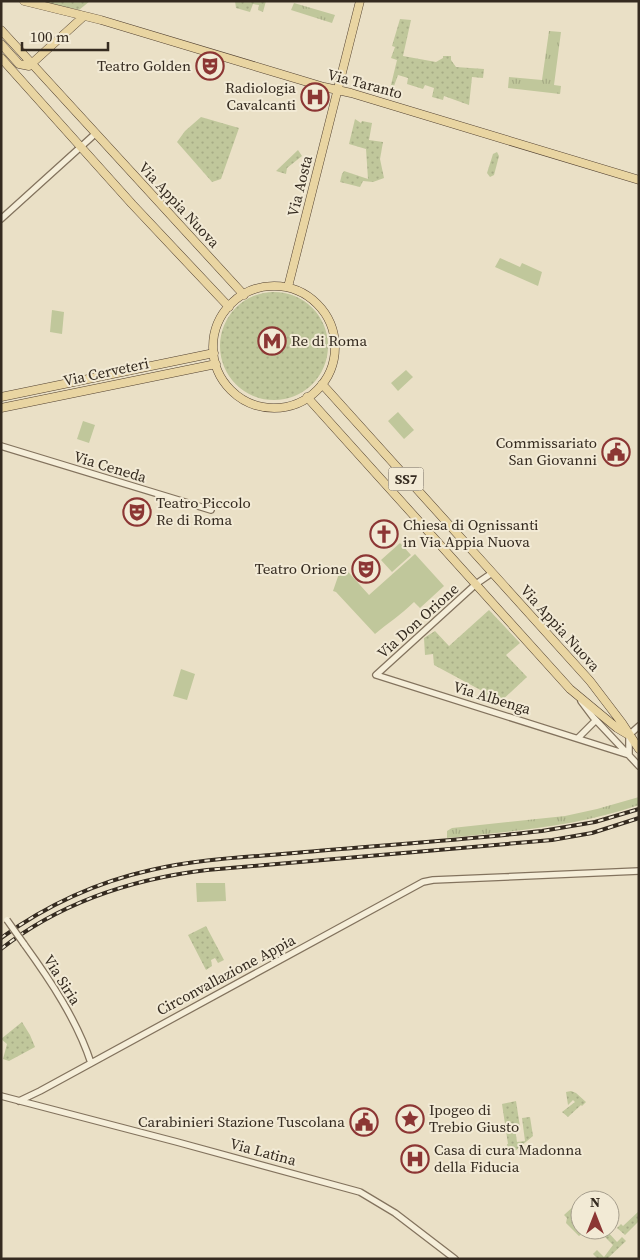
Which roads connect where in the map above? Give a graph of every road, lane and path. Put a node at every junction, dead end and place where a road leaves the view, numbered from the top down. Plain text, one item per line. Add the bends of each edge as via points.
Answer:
1 (24, 1) edge
2 (360, 1) edge
3 (84, 16) junction
4 (1, 30) edge
5 (1, 44) edge
6 (1, 58) edge
7 (32, 64) junction
8 (337, 90) junction
9 (95, 134) junction
10 (81, 147) junction
11 (639, 180) edge
12 (1, 219) edge
13 (288, 287) junction
14 (244, 295) junction
15 (229, 307) junction
16 (214, 354) junction
17 (216, 364) junction
18 (322, 384) junction
19 (1, 397) edge
20 (307, 397) junction
21 (1, 408) edge
22 (1, 446) edge
23 (211, 510) dead end
24 (492, 572) junction
25 (476, 584) junction
26 (376, 675) joint
27 (597, 716) junction
28 (639, 726) edge
29 (629, 735) junction
30 (578, 738) junction
31 (639, 741) edge
32 (639, 749) edge
33 (629, 755) junction
34 (639, 766) edge
35 (639, 871) edge
36 (3, 914) dead end
37 (91, 1062) junction
38 (1, 1096) edge
39 (19, 1101) junction
40 (455, 1259) edge

1 - 3 main road, Via Taranto
2 - 8 main road, Via Aosta
3 - 7 main road
3 - 8 main road, Via Taranto
4 - 7 main road, Via Appia Nuova
5 - 7 main road, Via Appia Nuova via 20,64
6 - 10 main road
7 - 9 main road, Via Appia Nuova
8 - 11 main road, Via Taranto
8 - 13 main road, Via Aosta
9 - 10 street
9 - 14 main road, Via Appia Nuova
10 - 12 street
10 - 15 main road
13 - 14 main road via 266,286
13 - 18 main road via 314,300 332,326 334,356 330,372
14 - 15 main road
15 - 16 main road via 216,330
16 - 17 main road
16 - 19 main road, Via Cerveteri
17 - 20 main road via 228,386 252,403 280,406
17 - 21 main road, Via Cerveteri
18 - 20 main road
18 - 24 main road, Via Appia Nuova / SS7
20 - 25 main road, SS7
22 - 23 street, Via Ceneda
24 - 25 street
24 - 29 main road, Via Appia Nuova / SS7 via 607,703
25 - 26 street, Via Don Orione
25 - 27 main road, SS7
26 - 30 street, Via Albenga
27 - 29 main road, SS7
27 - 30 street
27 - 33 street
28 - 29 street
29 - 31 street, SS7
29 - 32 main road, SS7
29 - 33 street
30 - 33 street, Via Albenga
33 - 34 street
35 - 37 street, Circonvallazione Appia via 424,882
36 - 37 street, Via Siria, bridge via 54,987 84,1042
37 - 39 street, Circonvallazione Appia
38 - 39 street
39 - 40 street, Via Latina via 360,1192 398,1215

